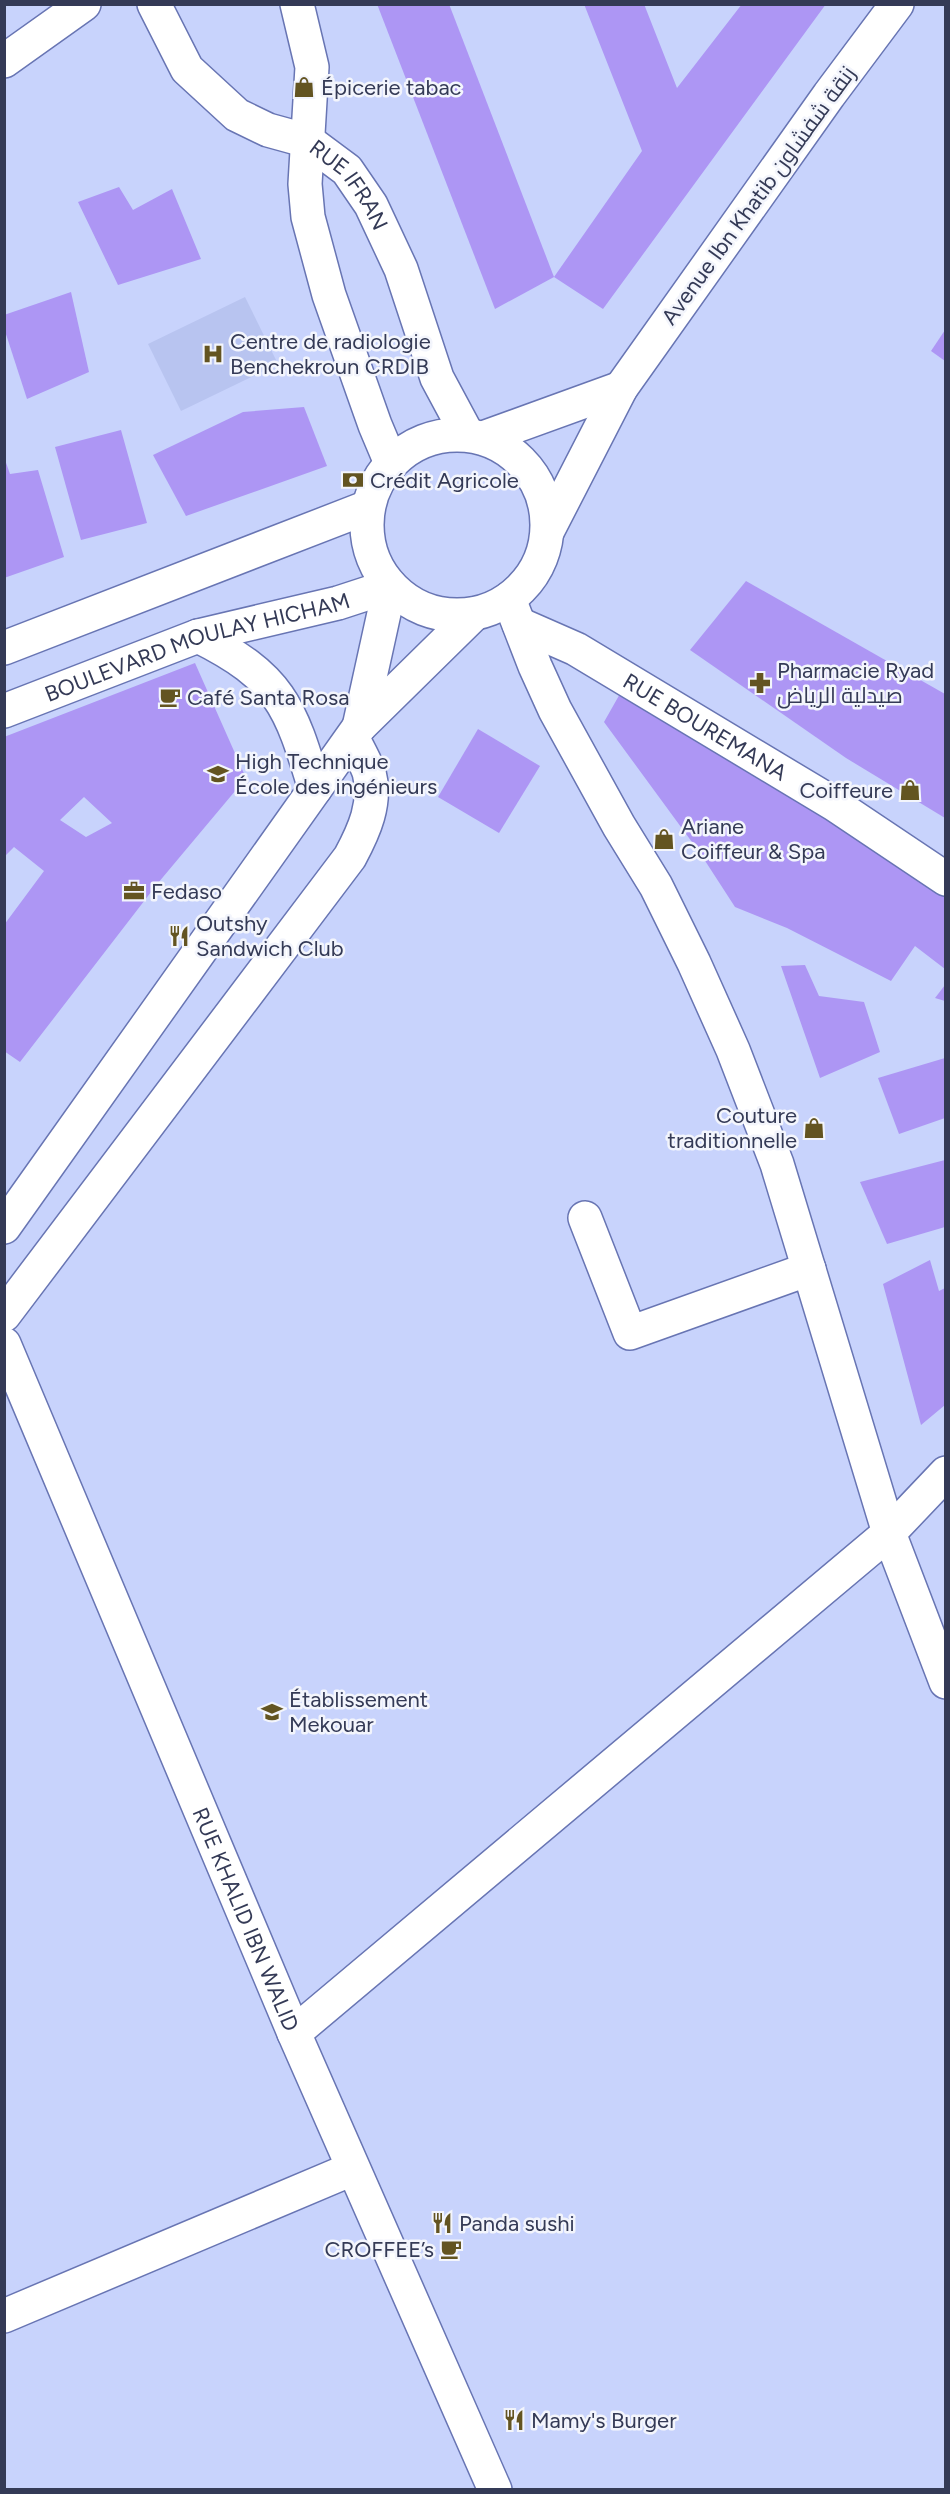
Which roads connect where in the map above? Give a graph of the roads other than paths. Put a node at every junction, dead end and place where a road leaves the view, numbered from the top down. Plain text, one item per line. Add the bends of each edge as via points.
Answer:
1 (84, 4) edge
2 (154, 4) edge
3 (297, 4) edge
4 (897, 4) edge
5 (4, 61) edge
6 (308, 141) junction
7 (621, 388) junction
8 (474, 435) junction
9 (391, 463) junction
10 (368, 507) junction
11 (548, 531) junction
12 (390, 586) junction
13 (514, 612) junction
14 (474, 614) junction
15 (198, 636) junction
16 (4, 648) edge
17 (4, 711) edge
18 (356, 733) junction
19 (315, 789) junction
20 (945, 879) edge
21 (585, 1218) dead end
22 (4, 1227) edge
23 (809, 1269) junction
24 (4, 1315) edge
25 (4, 1344) edge
26 (945, 1473) edge
27 (889, 1533) junction
28 (945, 1682) edge
29 (294, 2033) junction
30 (352, 2169) junction
31 (4, 2316) edge
32 (495, 2490) edge

1 - 5 street
2 - 6 street, RUE IFRAN via 187,69 237,115 268,130
3 - 6 street via 312,67
4 - 7 street, Avenue Ibn Khatib زنقة شفشاون
6 - 8 street, RUE IFRAN via 347,170 371,205 401,270 437,378
6 - 9 street via 308,217 329,295
7 - 8 street
7 - 11 street, Avenue Ibn Khatib زنقة شفشاون
8 - 9 street via 433,438 410,447
8 - 11 street via 506,448 525,464 547,506
9 - 10 street via 376,483
10 - 12 street via 367,534 375,562
10 - 16 street
11 - 13 street via 543,554
12 - 14 street via 420,608
12 - 15 street, BOULEVARD MOULAY HICHAM via 338,603
12 - 18 street
13 - 14 street via 497,606
13 - 20 street, RUE BOUREMANA via 834,804
13 - 23 street via 555,710 656,886 694,963 777,1164
14 - 18 street
15 - 17 street, BOULEVARD MOULAY HICHAM
15 - 19 street via 233,654 266,679 288,710
18 - 19 street
18 - 24 street via 369,772 372,800 363,832 350,856
19 - 22 street
21 - 23 street via 630,1334
23 - 27 street
25 - 29 street, RUE KHALID IBN WALID
26 - 27 street
27 - 28 street
27 - 29 street
29 - 30 street, RUE KHALID IBN WALID
30 - 31 street
30 - 32 street, RUE KHALID IBN WALID

